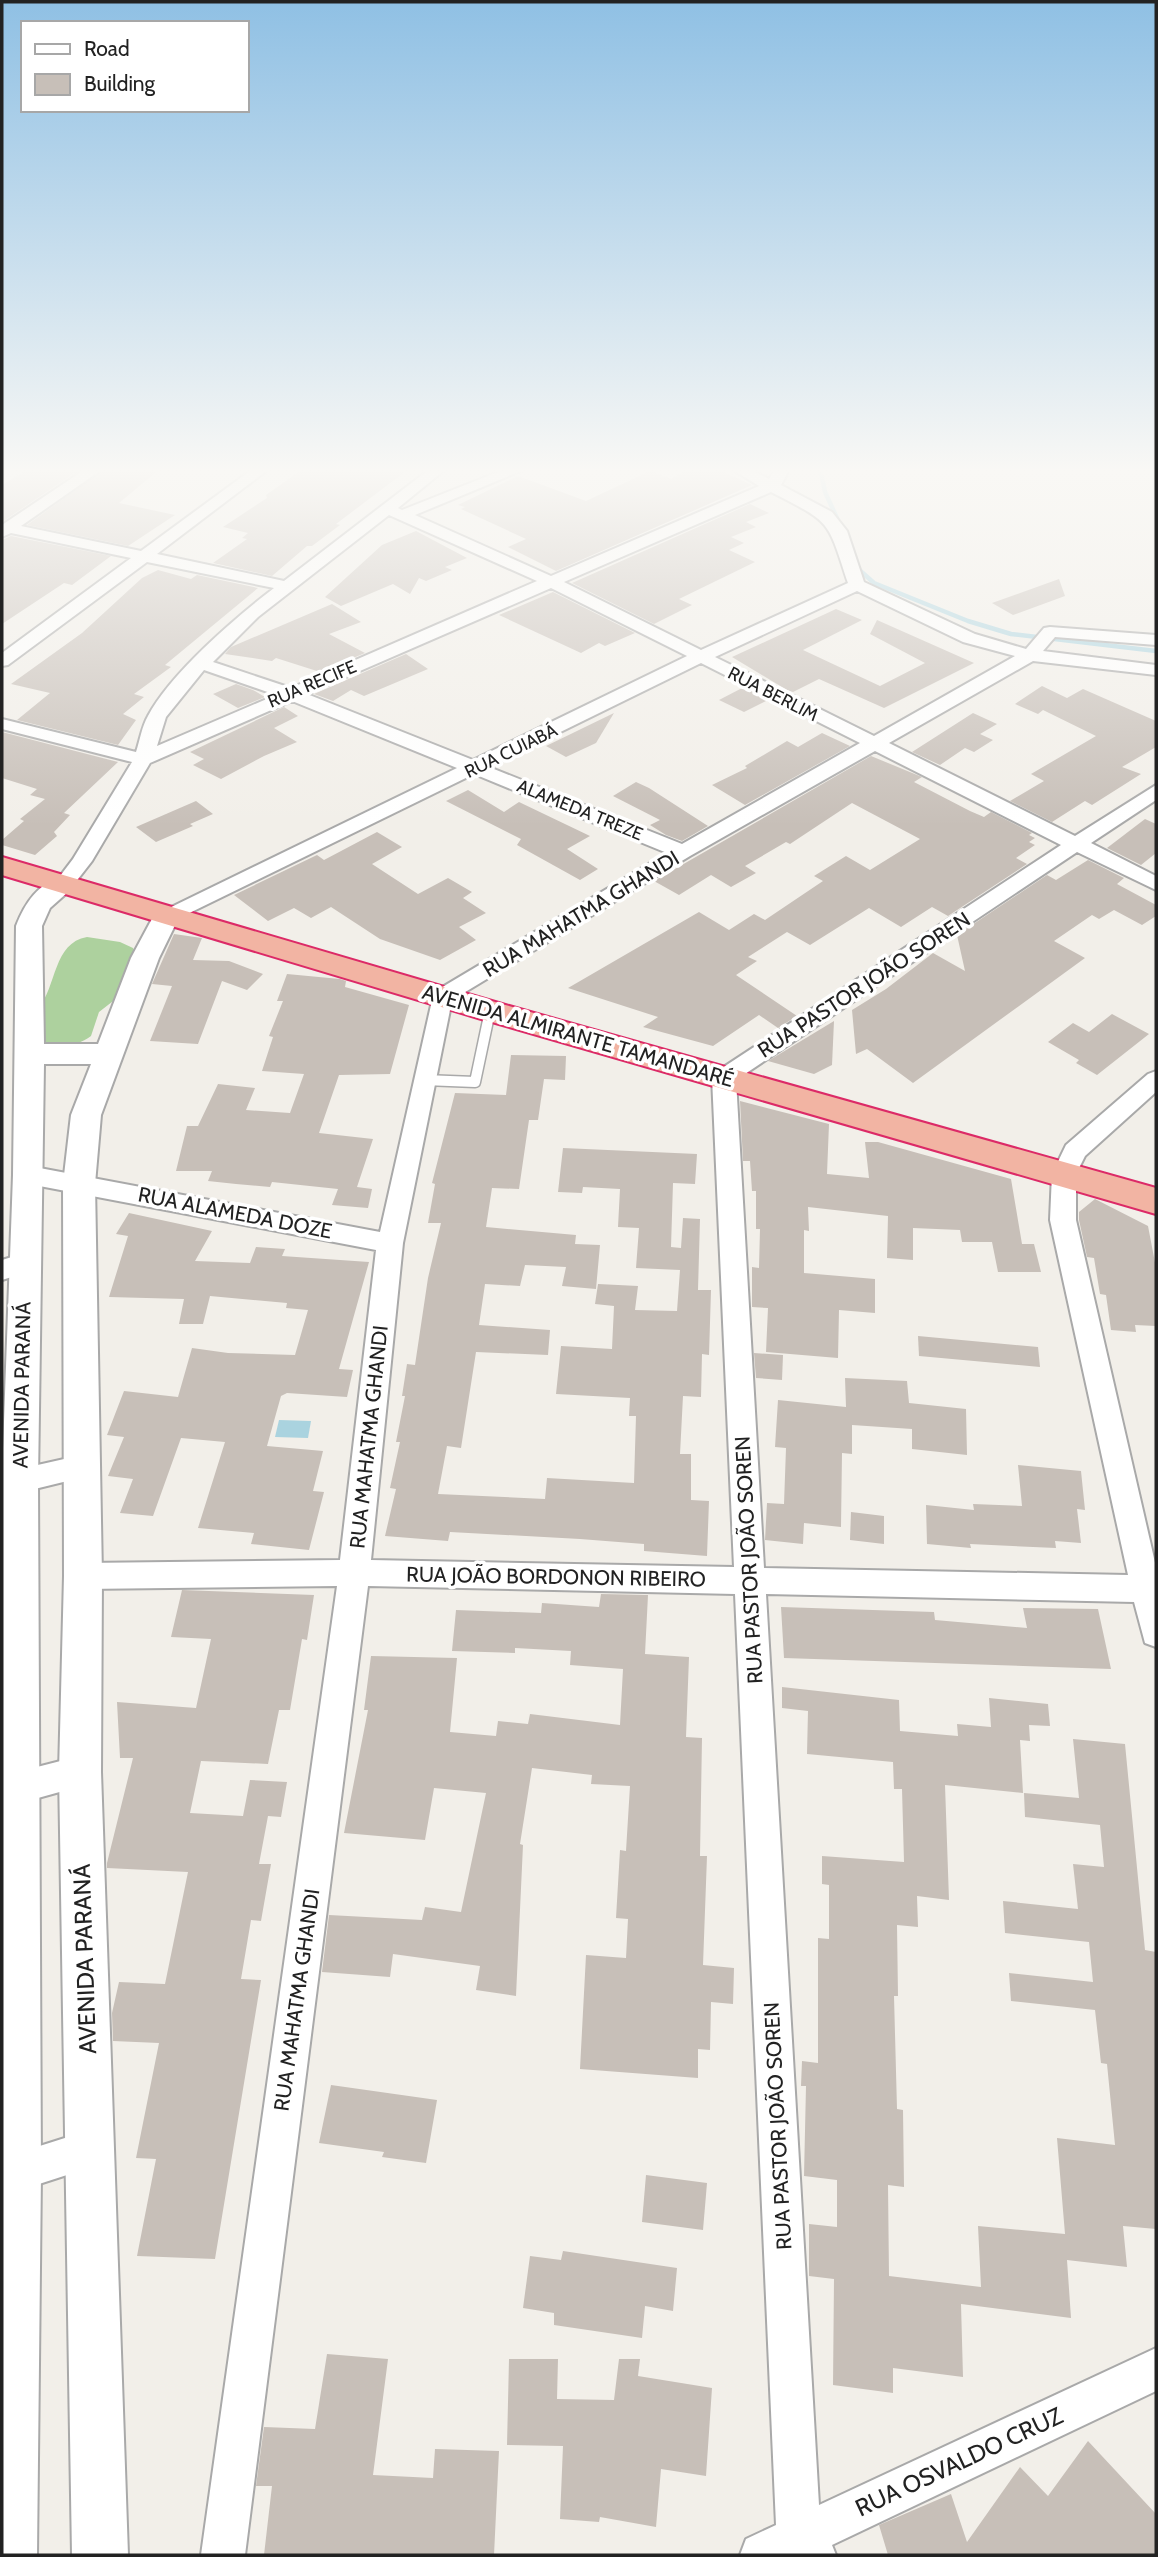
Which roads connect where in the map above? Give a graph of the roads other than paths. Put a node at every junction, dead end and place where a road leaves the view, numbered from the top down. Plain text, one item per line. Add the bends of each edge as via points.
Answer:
1 (103, 587) edge
2 (284, 587) edge
3 (539, 587) edge
4 (563, 587) edge
5 (852, 587) edge
6 (862, 587) edge
7 (1156, 640) edge
8 (1038, 646) junction
9 (700, 657) junction
10 (2, 661) edge
11 (202, 664) junction
12 (1156, 670) edge
13 (289, 693) junction
14 (2, 724) edge
15 (873, 745) junction
16 (143, 759) junction
17 (476, 768) junction
18 (1156, 791) edge
19 (1077, 844) junction
20 (683, 852) junction
21 (2, 866) edge
22 (64, 884) junction
23 (1156, 884) edge
24 (166, 917) junction
25 (442, 997) junction
26 (490, 1011) junction
27 (29, 1054) junction
28 (106, 1054) junction
29 (724, 1077) junction
30 (1156, 1079) edge
31 (424, 1080) junction
32 (1064, 1174) junction
33 (29, 1175) junction
34 (79, 1184) junction
35 (1156, 1201) edge
36 (390, 1243) junction
37 (13, 1267) edge
38 (82, 1467) junction
39 (11, 1483) edge
40 (354, 1573) junction
41 (83, 1576) junction
42 (750, 1581) junction
43 (1152, 1589) edge
44 (1156, 1633) edge
45 (80, 1772) junction
46 (10, 1790) edge
47 (90, 2149) junction
48 (9, 2175) edge
49 (1156, 2368) edge
50 (807, 2546) edge
51 (9, 2555) edge
52 (100, 2555) edge
53 (223, 2555) edge
54 (762, 2555) edge

1 - 10 street
2 - 11 street, AVENIDA PARANÁ
3 - 13 street, RUA RECIFE
4 - 9 street, RUA BERLIM
5 - 9 street, RUA CUIABÁ
6 - 8 street via 969,638
7 - 8 street via 1066,631 1050,632
8 - 12 street
8 - 15 street, RUA MAHATMA GHANDI
9 - 15 street, RUA BERLIM
9 - 17 street, RUA CUIABÁ
11 - 13 street, ALAMEDA TREZE
11 - 16 street, AVENIDA PARANÁ via 157,716
13 - 16 street, RUA RECIFE
13 - 17 street, ALAMEDA TREZE
14 - 16 street
15 - 19 street, RUA BERLIM
15 - 20 street, RUA MAHATMA GHANDI
16 - 22 street, AVENIDA PARANÁ
17 - 20 street, ALAMEDA TREZE
17 - 24 street, RUA CUIABÁ
18 - 19 street, RUA PASTOR JOÃO SOREN
19 - 23 street, RUA BERLIM
19 - 29 street, RUA PASTOR JOÃO SOREN
20 - 25 street, RUA MAHATMA GHANDI
21 - 22 highway, AVENIDA ALMIRANTE TAMANDARÉ
22 - 24 highway, AVENIDA ALMIRANTE TAMANDARÉ
22 - 27 street, AVENIDA PARANÁ via 38,904 29,926
24 - 25 highway, AVENIDA ALMIRANTE TAMANDARÉ
24 - 28 street, AVENIDA PARANÁ
25 - 26 highway, AVENIDA ALMIRANTE TAMANDARÉ
25 - 31 street, RUA MAHATMA GHANDI
26 - 29 highway, AVENIDA ALMIRANTE TAMANDARÉ
26 - 31 lane via 475,1082
27 - 28 street
27 - 33 street, AVENIDA PARANÁ
28 - 34 street, AVENIDA PARANÁ via 86,1115
29 - 32 highway, AVENIDA ALMIRANTE TAMANDARÉ
29 - 42 street, RUA PASTOR JOÃO SOREN
30 - 32 street via 1075,1151
31 - 36 street, RUA MAHATMA GHANDI
32 - 35 highway, AVENIDA ALMIRANTE TAMANDARÉ
32 - 43 street via 1063,1220
33 - 34 street, RUA ALAMEDA DOZE
33 - 37 street, AVENIDA PARANÁ
34 - 36 street, RUA ALAMEDA DOZE
34 - 38 street, AVENIDA PARANÁ
36 - 40 street, RUA MAHATMA GHANDI
37 - 39 street, AVENIDA PARANÁ
38 - 39 street
38 - 41 street, AVENIDA PARANÁ
39 - 46 street, AVENIDA PARANÁ
40 - 41 street, RUA JOÃO BORDONON RIBEIRO
40 - 42 street, RUA JOÃO BORDONON RIBEIRO
40 - 53 street, RUA MAHATMA GHANDI
41 - 45 street, AVENIDA PARANÁ
42 - 43 street, RUA JOÃO BORDONON RIBEIRO
42 - 50 street, RUA PASTOR JOÃO SOREN
43 - 44 street
45 - 46 street
45 - 47 street, AVENIDA PARANÁ
46 - 48 street, AVENIDA PARANÁ
47 - 48 street
47 - 52 street, AVENIDA PARANÁ
48 - 51 street, AVENIDA PARANÁ
49 - 50 street, RUA OSVALDO CRUZ
50 - 54 street, RUA OSVALDO CRUZ

